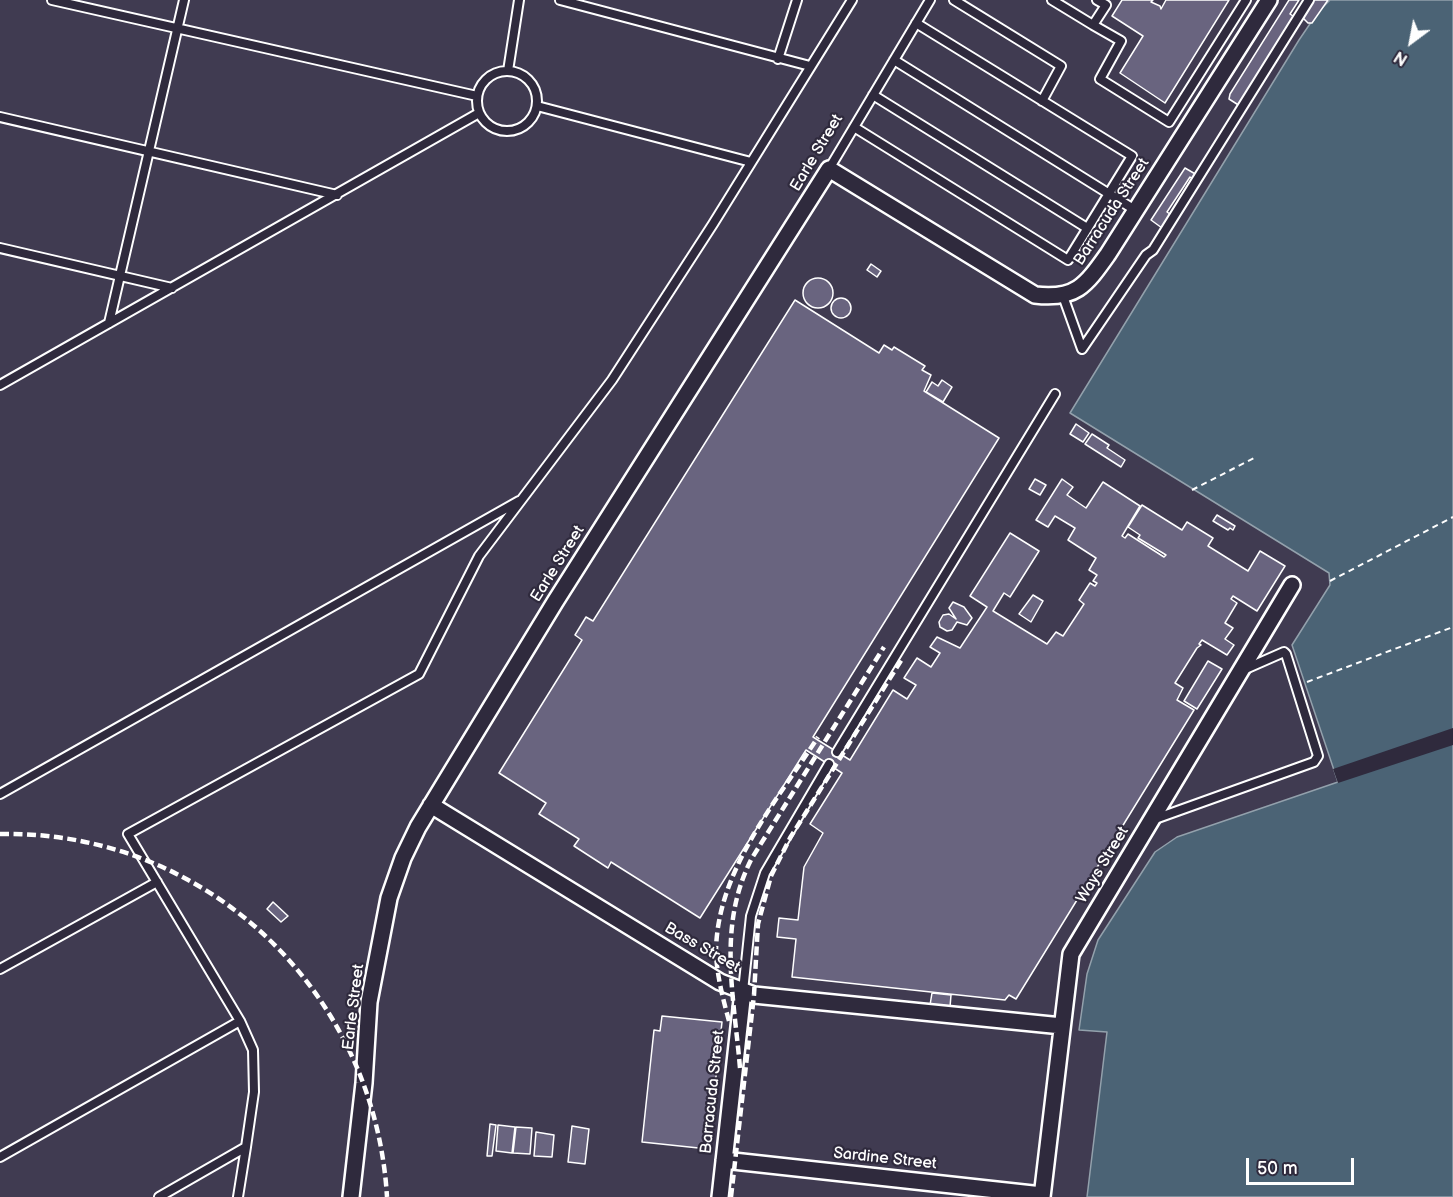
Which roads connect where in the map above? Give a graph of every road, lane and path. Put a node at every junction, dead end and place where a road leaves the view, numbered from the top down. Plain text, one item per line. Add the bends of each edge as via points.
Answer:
1 (52, 0) edge
2 (184, 0) edge
3 (519, 0) edge
4 (560, 0) edge
5 (797, 0) edge
6 (852, 0) edge
7 (930, 0) edge
8 (954, 0) edge
9 (1052, 0) edge
10 (1097, 0) edge
11 (1246, 0) edge
12 (1269, 0) edge
13 (1309, 0) edge
14 (916, 23) junction
15 (1093, 25) junction
16 (178, 28) junction
17 (778, 60) junction
18 (894, 60) junction
19 (810, 66) junction
20 (508, 71) junction
21 (873, 95) junction
22 (477, 96) junction
23 (1042, 101) junction
24 (537, 106) junction
25 (479, 113) junction
26 (0, 117) edge
27 (854, 127) junction
28 (149, 151) junction
29 (751, 162) junction
30 (829, 169) junction
31 (1108, 194) junction
32 (337, 195) junction
33 (1135, 210) junction
34 (1087, 228) junction
35 (0, 248) edge
36 (120, 276) junction
37 (172, 288) junction
38 (1063, 296) junction
39 (109, 323) junction
40 (0, 385) edge
41 (1055, 394) dead end
42 (1256, 457) dead end
43 (1192, 490) dead end
44 (522, 499) junction
45 (1453, 517) edge
46 (1330, 581) dead end
47 (1292, 585) dead end
48 (1453, 627) edge
49 (1240, 671) junction
50 (1305, 683) dead end
51 (837, 752) dead end
52 (829, 764) dead end
53 (0, 794) edge
54 (431, 806) junction
55 (1151, 820) junction
56 (157, 882) junction
57 (0, 969) edge
58 (743, 991) junction
59 (240, 1021) junction
60 (1062, 1026) junction
61 (246, 1147) junction
62 (0, 1157) edge
63 (724, 1160) junction
64 (354, 1196) edge
65 (1042, 1196) edge
66 (159, 1197) edge
67 (238, 1197) edge
68 (720, 1197) edge

1 - 16 lane
2 - 16 lane
3 - 20 lane
4 - 17 lane
5 - 17 lane
6 - 19 lane
7 - 14 lane, Earle Street
8 - 23 lane via 1061,66
9 - 15 lane
10 - 15 lane via 1106,5
11 - 15 lane via 1169,122 1100,79 1121,41
12 - 33 street, Barracuda Street
13 - 38 lane via 1154,250 1146,255 1082,349
14 - 18 lane, Earle Street
14 - 23 lane
16 - 22 lane
16 - 28 lane
17 - 19 lane
18 - 21 lane, Earle Street
18 - 31 lane
19 - 29 lane
20 - 22 lane via 491,75
20 - 24 lane via 530,82
21 - 27 lane, Earle Street
21 - 34 lane
22 - 25 lane
23 - 31 lane via 1132,156
24 - 25 lane via 529,121 515,130 498,130
24 - 29 lane
25 - 32 lane
26 - 28 lane
27 - 30 lane, Earle Street
27 - 34 lane via 1068,260
28 - 32 lane
28 - 36 lane
29 - 44 lane via 612,380
30 - 38 street via 1020,287 1035,295
30 - 54 street, Earle Street
31 - 33 lane
31 - 34 lane
32 - 37 lane
33 - 38 street, Barracuda Street via 1088,282
35 - 36 lane
36 - 37 lane
36 - 39 lane
37 - 39 lane
39 - 40 lane
41 - 51 lane
42 - 43 path
44 - 53 lane
44 - 56 lane via 479,556 419,674 128,834
45 - 46 path
47 - 49 street, Ways Street
48 - 50 path
49 - 55 street, Ways Street
49 - 55 lane via 1286,654 1318,756 1314,762
52 - 58 lane via 765,873 751,916
54 - 58 street, Bass Street via 720,981
54 - 64 street, Earle Street via 403,858 389,898 369,1002
55 - 60 street, Ways Street via 1071,954
56 - 57 lane
56 - 59 lane
58 - 60 street, Bass Street
58 - 63 street, Barracuda Street
59 - 61 lane via 253,1050 254,1092
59 - 62 lane
60 - 65 street, Ways Street
61 - 66 lane
61 - 67 lane
63 - 65 street, Sardine Street
63 - 68 street, Barracuda Street

